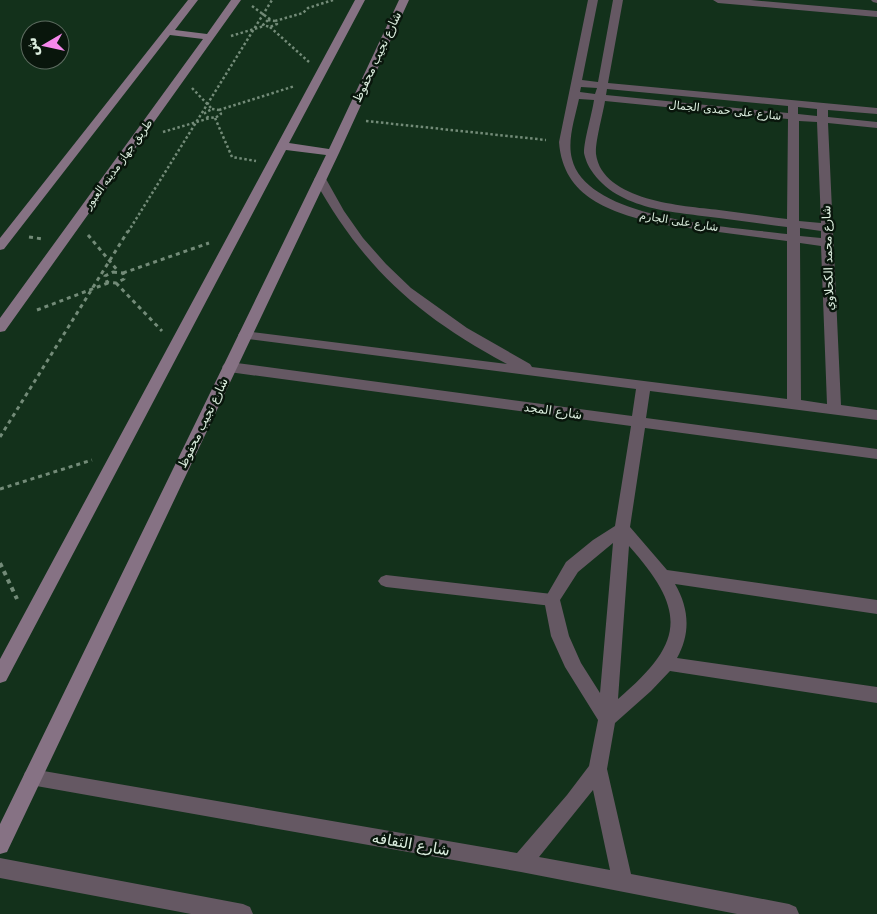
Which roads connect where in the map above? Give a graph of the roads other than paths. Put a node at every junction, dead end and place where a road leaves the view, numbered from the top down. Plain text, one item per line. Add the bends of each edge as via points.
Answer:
1 (193, 0) edge
2 (236, 0) edge
3 (360, 0) edge
4 (404, 0) edge
5 (592, 0) edge
6 (618, 0) edge
7 (718, 0) edge
8 (877, 14) edge
9 (168, 32) junction
10 (208, 41) junction
11 (576, 83) junction
12 (603, 86) junction
13 (574, 96) junction
14 (600, 98) junction
15 (793, 103) junction
16 (822, 106) junction
17 (877, 111) edge
18 (793, 117) junction
19 (822, 120) junction
20 (877, 125) edge
21 (283, 146) junction
22 (333, 153) junction
23 (598, 173) junction
24 (574, 177) junction
25 (320, 179) junction
26 (793, 224) junction
27 (827, 228) junction
28 (793, 238) junction
29 (827, 242) junction
30 (0, 246) edge
31 (2, 325) edge
32 (245, 335) junction
33 (229, 367) junction
34 (536, 372) junction
35 (644, 386) junction
36 (794, 405) junction
37 (834, 410) junction
38 (877, 415) edge
39 (638, 422) junction
40 (877, 454) edge
41 (622, 529) junction
42 (664, 576) junction
43 (386, 581) dead end
44 (552, 600) junction
45 (877, 608) edge
46 (7, 652) edge
47 (665, 663) junction
48 (0, 676) edge
49 (877, 695) edge
50 (607, 719) junction
51 (598, 769) junction
52 (32, 778) junction
53 (0, 845) edge
54 (521, 863) junction
55 (0, 868) edge
56 (623, 882) junction
57 (243, 914) edge
58 (790, 914) edge

1 - 9 street
2 - 10 street, طريق جهاز مدينه العبور
3 - 21 street
4 - 22 street, شارع نجيب محفوظ
5 - 11 street, شارع على الجارم
6 - 12 street
7 - 8 street
9 - 10 street
9 - 30 street
10 - 31 street, طريق جهاز مدينه العبور
11 - 12 street, شارع على حمدى الجمال
11 - 13 street, شارع على الجارم
12 - 14 street
12 - 15 street, شارع على حمدى الجمال
13 - 14 street, شارع على حمدى الجمال
13 - 24 street, شارع على الجارم via 564,142 565,159
14 - 18 street, شارع على حمدى الجمال
14 - 23 street via 590,153
15 - 16 street, شارع على حمدى الجمال
15 - 18 street
16 - 17 street, شارع على حمدى الجمال
16 - 19 street, شارع محمد الكحلاوي
18 - 19 street, شارع على حمدى الجمال
18 - 26 street
19 - 20 street, شارع على حمدى الجمال
19 - 27 street, شارع محمد الكحلاوي
21 - 22 street
21 - 46 street via 28,622
22 - 25 street, شارع نجيب محفوظ
23 - 24 street
23 - 26 street, شارع على الجارم via 628,196 649,204
24 - 28 street, شارع على الجارم via 588,191 631,213 658,220
25 - 32 street, شارع نجيب محفوظ
25 - 34 street via 352,235 408,293 487,348
26 - 27 street, شارع على الجارم
26 - 28 street
27 - 29 street, شارع محمد الكحلاوي
28 - 29 street, شارع على الجارم
28 - 36 street
29 - 37 street, شارع محمد الكحلاوي
32 - 33 street, شارع نجيب محفوظ
32 - 34 street
33 - 39 street, شارع المجد
33 - 52 street, شارع نجيب محفوظ
34 - 35 street
35 - 36 street
35 - 39 street
36 - 37 street
37 - 38 street
39 - 40 street, شارع المجد
39 - 41 street
41 - 42 street
41 - 44 street via 572,567
41 - 50 street
42 - 45 street
42 - 47 street via 678,605 678,635
43 - 44 lane
44 - 50 street via 560,636 574,667
46 - 48 street
47 - 49 street
47 - 50 street
50 - 51 street
51 - 54 street
51 - 56 street
52 - 53 street, شارع نجيب محفوظ
52 - 54 street, شارع الثقافه
54 - 56 street, شارع الثقافه
55 - 57 street
56 - 58 street, شارع الثقافه

